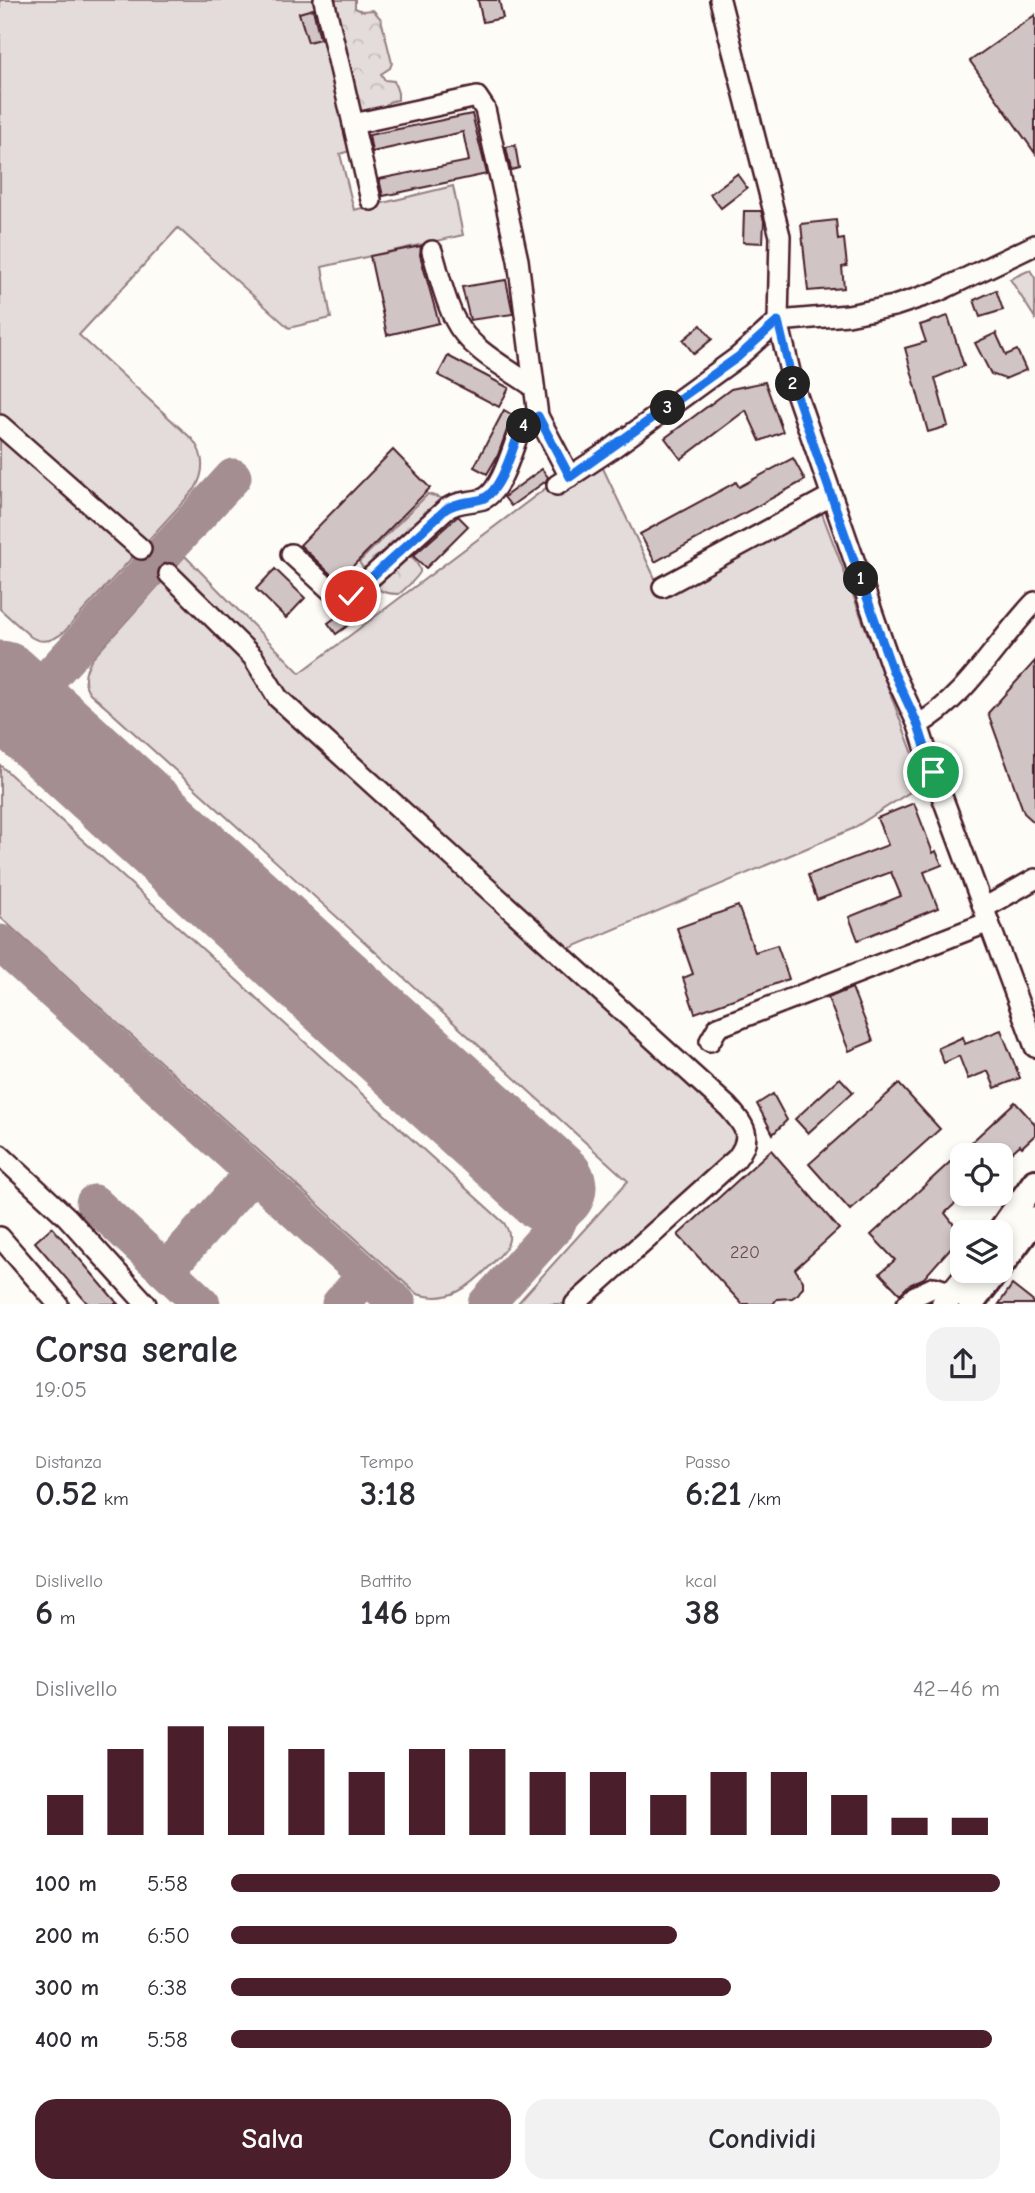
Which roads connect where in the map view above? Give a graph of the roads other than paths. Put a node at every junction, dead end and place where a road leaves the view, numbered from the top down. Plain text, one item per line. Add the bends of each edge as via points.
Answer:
1 (324, 0) edge
2 (720, 0) edge
3 (353, 124) junction
4 (371, 200) dead end
5 (1035, 245) edge
6 (432, 251) dead end
7 (778, 321) junction
8 (534, 387) junction
9 (538, 416) junction
10 (0, 425) edge
11 (831, 496) junction
12 (141, 549) dead end
13 (291, 554) dead end
14 (169, 573) dead end
15 (663, 587) dead end
16 (1035, 601) edge
17 (918, 725) junction
18 (1035, 879) edge
19 (986, 915) junction
20 (710, 1041) dead end
21 (1035, 1047) edge
22 (0, 1154) edge
23 (1035, 1182) edge
24 (1035, 1219) edge
25 (1008, 1220) edge
26 (0, 1237) edge
27 (1013, 1249) edge
28 (965, 1283) edge
29 (979, 1283) edge
30 (956, 1300) edge
31 (58, 1304) edge
32 (146, 1304) edge
33 (575, 1304) edge
34 (907, 1304) edge

1 - 3 street
2 - 7 street via 780,236
3 - 4 street
3 - 8 street via 477,97 485,110 518,260
5 - 7 street via 939,291 894,306
6 - 8 street via 454,319 464,333
7 - 9 street via 738,357 563,481
7 - 11 street via 793,384
8 - 9 street
9 - 13 street via 519,432 499,482 487,497 446,509 348,598 335,595
10 - 12 street
11 - 15 street
11 - 17 street via 892,669
14 - 33 street via 253,657 278,698 728,1107 744,1128 747,1140 736,1159
16 - 17 street via 953,698
17 - 19 street
18 - 19 street
19 - 20 street via 718,1027
19 - 21 street
22 - 32 street via 67,1217
23 - 25 main road
24 - 27 main road
26 - 31 street
28 - 30 main road
29 - 30 main road
30 - 34 street via 934,1287

